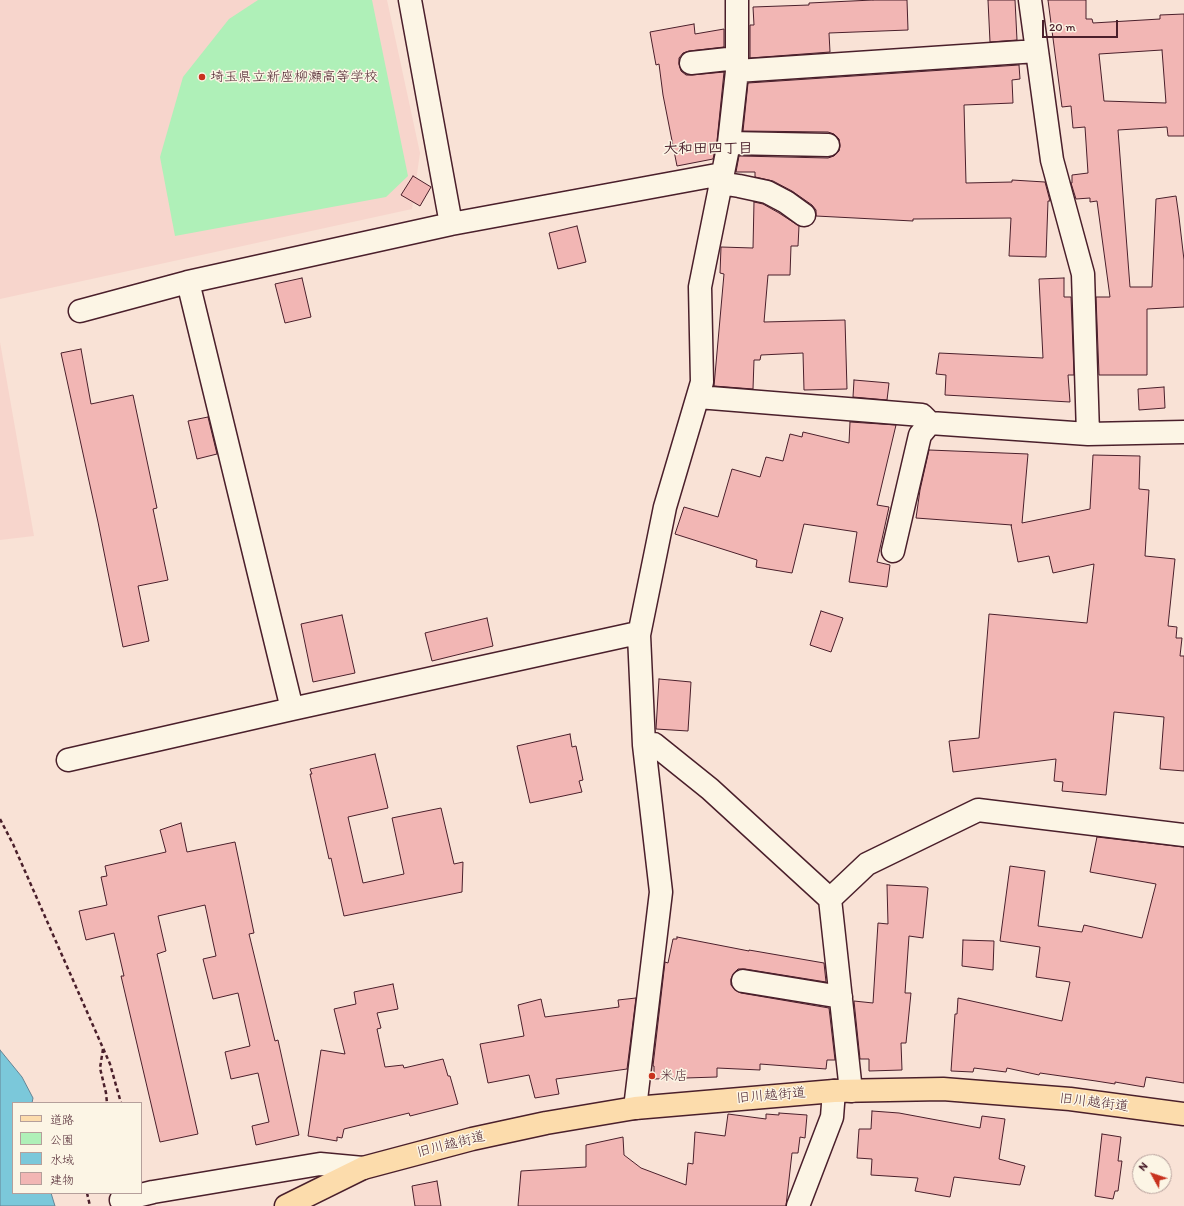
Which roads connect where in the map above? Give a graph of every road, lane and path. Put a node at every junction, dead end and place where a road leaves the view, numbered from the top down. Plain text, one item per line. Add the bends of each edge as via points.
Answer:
1 (410, 0) edge
2 (737, 0) edge
3 (1030, 0) edge
4 (1037, 51) junction
5 (691, 63) dead end
6 (737, 65) junction
7 (729, 143) junction
8 (828, 145) dead end
9 (721, 179) junction
10 (804, 215) dead end
11 (451, 224) junction
12 (188, 282) junction
13 (80, 311) dead end
14 (698, 397) junction
15 (930, 423) junction
16 (1184, 432) edge
17 (1088, 434) junction
18 (893, 551) dead end
19 (639, 634) junction
20 (292, 708) junction
21 (644, 745) junction
22 (68, 760) dead end
23 (0, 819) edge
24 (1184, 835) edge
25 (830, 899) junction
26 (743, 982) dead end
27 (841, 997) junction
28 (103, 1049) junction
29 (842, 1091) junction
30 (107, 1102) edge
31 (121, 1102) edge
32 (636, 1108) junction
33 (1184, 1114) edge
34 (363, 1168) junction
35 (87, 1194) edge
36 (121, 1200) dead end
37 (90, 1206) edge
38 (286, 1206) edge
39 (798, 1206) edge

1 - 11 street
2 - 6 street
3 - 4 street
4 - 6 street
4 - 17 street via 1052,160 1083,274
5 - 6 street
6 - 7 street
7 - 8 street
7 - 9 street
9 - 10 street via 767,192
9 - 11 street
9 - 14 street via 700,286 702,382
11 - 12 street
12 - 13 street
12 - 20 street
14 - 15 street via 922,415
14 - 19 street via 665,507
15 - 17 street
15 - 18 street via 920,435
16 - 17 street
19 - 20 street
19 - 21 street
20 - 22 street
21 - 25 street via 654,744 710,789
21 - 32 street via 661,892
23 - 28 path
24 - 25 street via 978,810 867,864
25 - 27 street
26 - 27 street
27 - 29 street
28 - 30 path via 100,1068
28 - 31 path
29 - 32 main road, 旧川越街道
29 - 33 main road, 旧川越街道 via 943,1090 1070,1099
29 - 39 street
32 - 34 main road, 旧川越街道 via 472,1139
34 - 36 street via 320,1164 153,1192
34 - 38 main road, 旧川越街道
35 - 37 path

